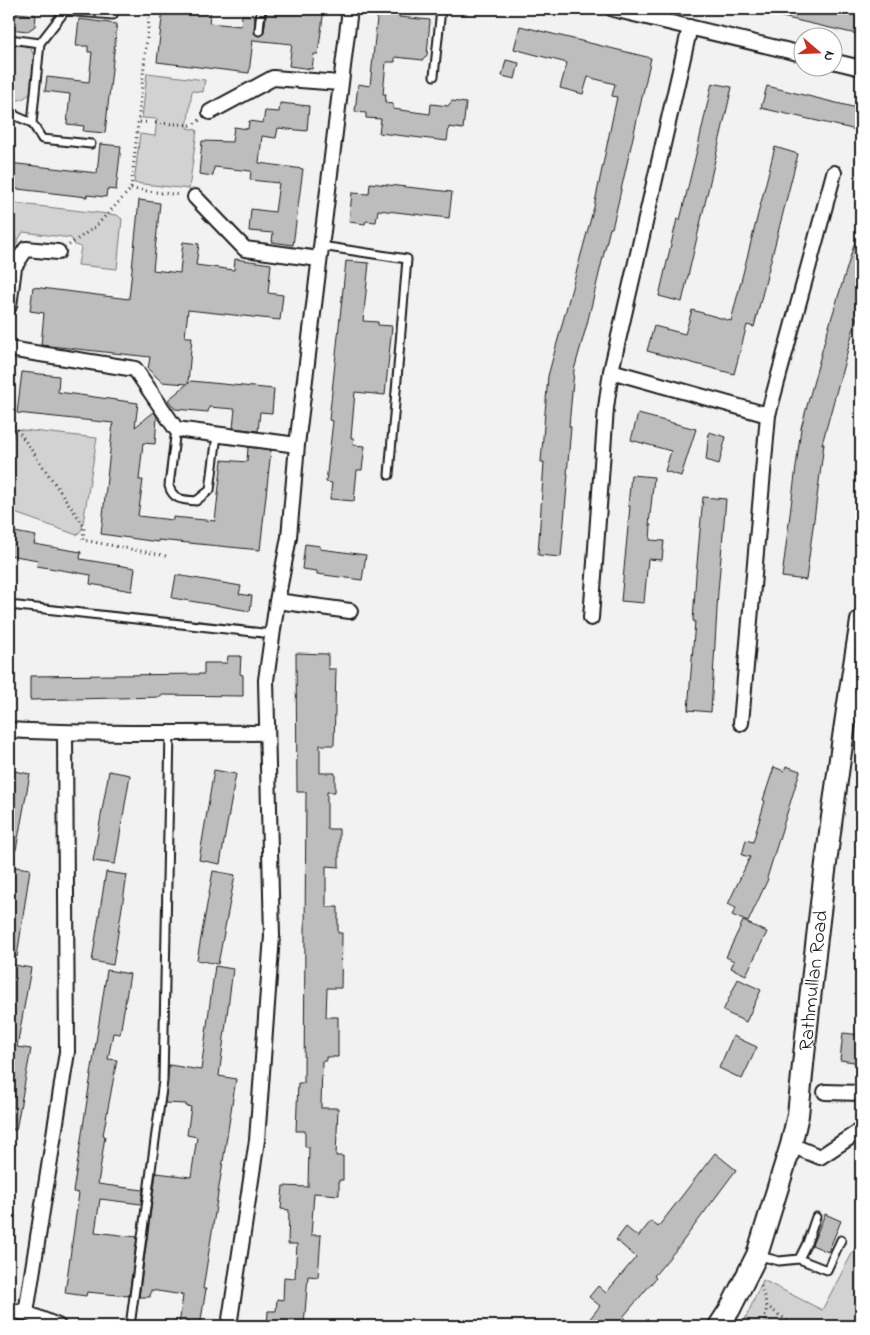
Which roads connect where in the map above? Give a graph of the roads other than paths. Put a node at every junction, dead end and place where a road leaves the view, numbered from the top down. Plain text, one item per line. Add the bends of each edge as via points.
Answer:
1 (261, 9) edge
2 (350, 9) edge
3 (441, 9) edge
4 (613, 9) edge
5 (113, 15) dead end
6 (690, 27) junction
7 (259, 31) dead end
8 (9, 39) edge
9 (40, 43) junction
10 (792, 52) edge
11 (842, 63) edge
12 (861, 68) edge
13 (434, 76) dead end
14 (340, 82) junction
15 (9, 108) edge
16 (210, 112) road end
17 (32, 123) junction
18 (91, 144) dead end
19 (834, 173) dead end
20 (195, 197) road end
21 (58, 252) road end
22 (320, 253) junction
23 (9, 306) edge
24 (9, 349) edge
25 (611, 371) junction
26 (768, 415) junction
27 (176, 430) junction
28 (217, 435) junction
29 (297, 445) junction
30 (389, 475) dead end
31 (276, 601) junction
32 (9, 605) edge
33 (350, 611) dead end
34 (591, 618) dead end
35 (861, 621) edge
36 (272, 634) junction
37 (856, 680) edge
38 (741, 723) dead end
39 (9, 730) edge
40 (170, 731) junction
41 (65, 733) junction
42 (267, 733) junction
43 (825, 1092) dead end
44 (861, 1093) edge
45 (861, 1130) edge
46 (791, 1145) junction
47 (816, 1217) dead end
48 (841, 1240) dead end
49 (757, 1255) junction
50 (798, 1259) junction
51 (9, 1310) edge
52 (26, 1313) junction
53 (58, 1326) edge
54 (130, 1326) edge
55 (228, 1326) edge
56 (720, 1326) edge

1 - 7 lane
2 - 14 street
3 - 13 lane
4 - 6 street
5 - 9 lane via 65,11
6 - 10 street
6 - 25 street
8 - 9 lane
9 - 17 lane
11 - 12 street
14 - 16 street via 273,78
14 - 22 street
15 - 17 lane via 16,116
17 - 18 lane via 42,139
19 - 26 street
20 - 22 street via 245,249
21 - 23 street via 26,249 14,267
22 - 29 street
22 - 30 lane via 407,259
24 - 27 street via 135,370
25 - 26 street
25 - 34 street
26 - 38 street
27 - 28 street
27 - 28 lane via 169,486 182,500 196,501 210,490
28 - 29 street
29 - 31 street via 288,538
31 - 33 street
31 - 36 street
32 - 36 lane
35 - 37 street, Rathmullan Road
36 - 42 street via 266,680
37 - 46 street, Rathmullan Road via 823,887 798,1115
39 - 41 street
40 - 41 street
40 - 42 street
40 - 54 lane via 163,1081
41 - 52 street via 67,1052
42 - 55 street via 272,936 257,1140
43 - 44 street
45 - 46 street via 820,1157
46 - 49 street, Rathmullan Road
47 - 50 lane
48 - 50 lane via 828,1270
49 - 50 lane via 778,1260
49 - 56 street, Rathmullan Road
51 - 52 street
52 - 53 street

